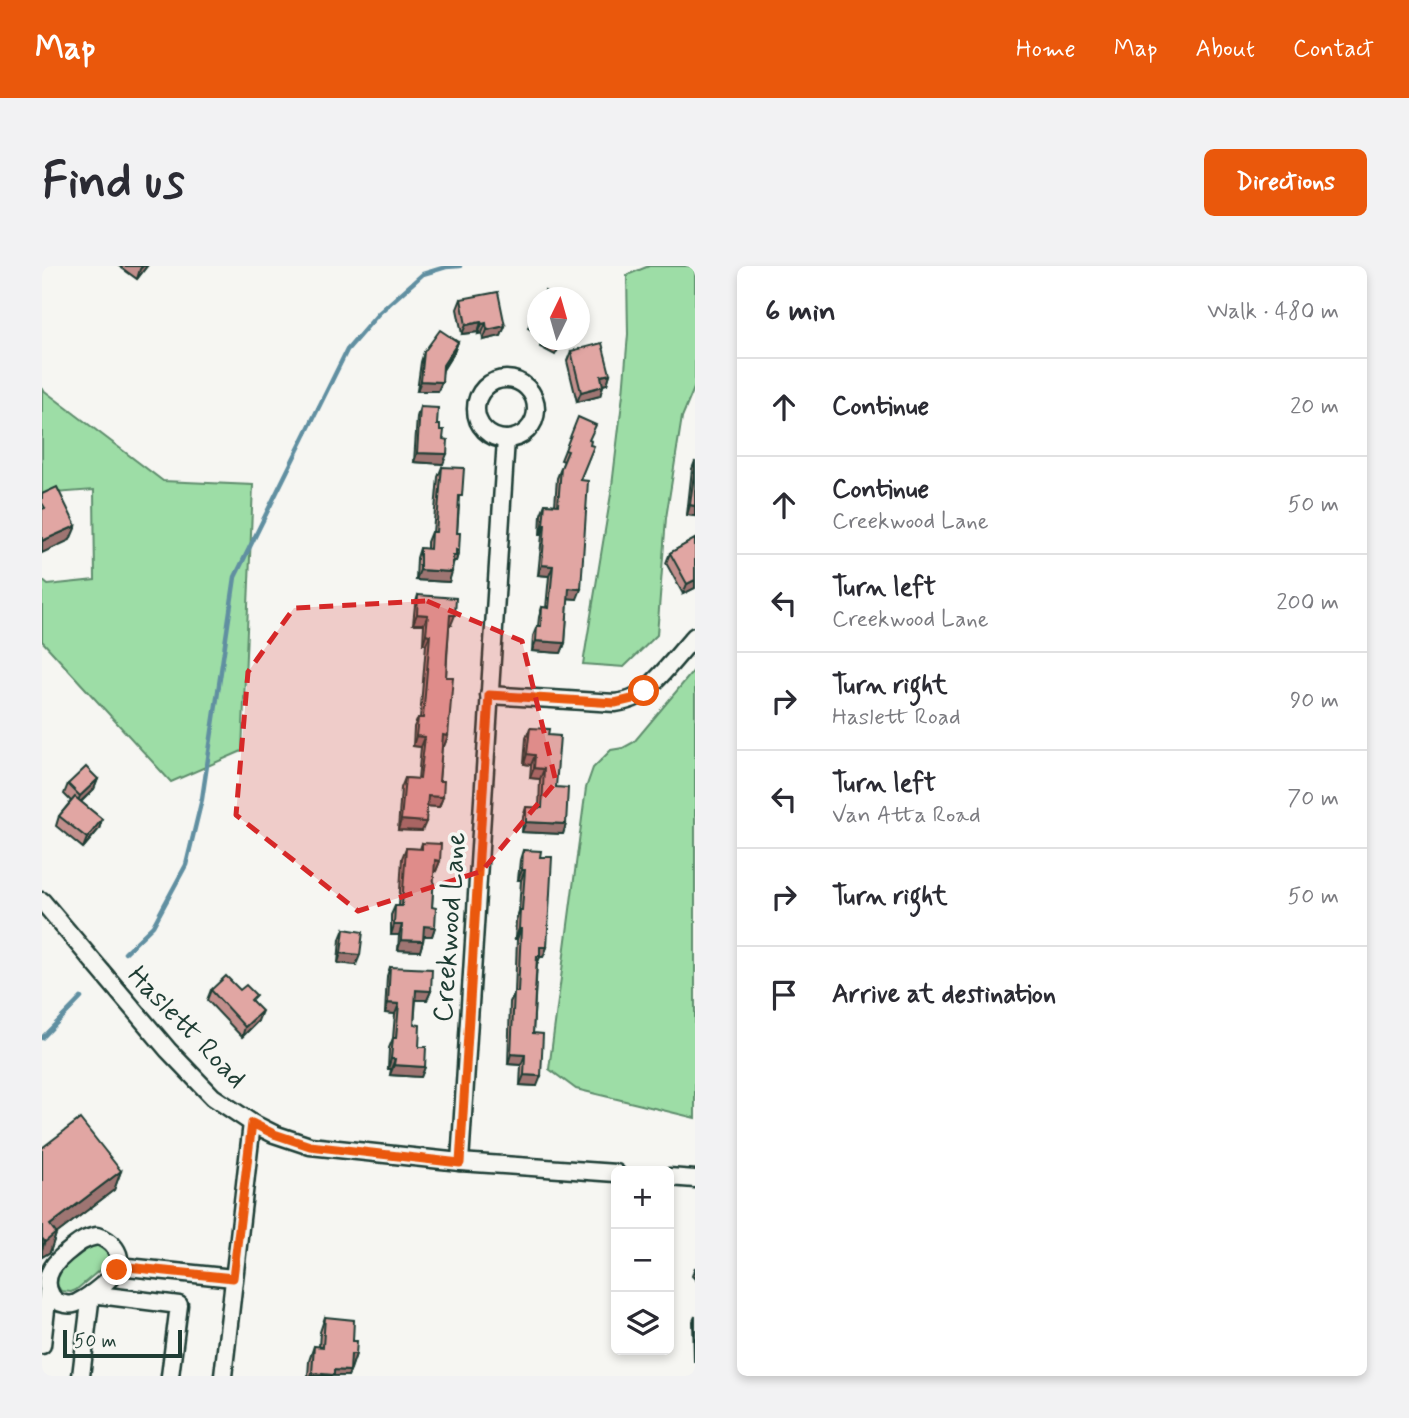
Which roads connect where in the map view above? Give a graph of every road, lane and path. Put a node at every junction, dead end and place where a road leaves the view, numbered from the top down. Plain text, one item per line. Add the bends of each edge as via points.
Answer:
1 (506, 439) dead end
2 (695, 636) edge
3 (489, 695) junction
4 (42, 901) edge
5 (252, 1123) junction
6 (460, 1163) junction
7 (611, 1174) edge
8 (674, 1177) edge
9 (695, 1179) edge
10 (118, 1266) junction
11 (233, 1278) junction
12 (45, 1287) edge
13 (91, 1294) junction
14 (42, 1345) edge
15 (81, 1376) edge
16 (170, 1376) edge
17 (223, 1376) edge

1 - 3 street, Creekwood Lane
2 - 3 street via 644,691 623,702
3 - 6 street, Creekwood Lane
4 - 5 street, Haslett Road via 213,1097
5 - 6 street, Haslett Road via 310,1146
5 - 11 street
6 - 7 street, Haslett Road
8 - 9 street
10 - 11 street
10 - 12 street via 115,1247 97,1236 90,1237 52,1265
10 - 13 street
11 - 17 street
12 - 13 street via 65,1304 80,1302
12 - 14 street
13 - 15 street
13 - 16 street via 179,1305

